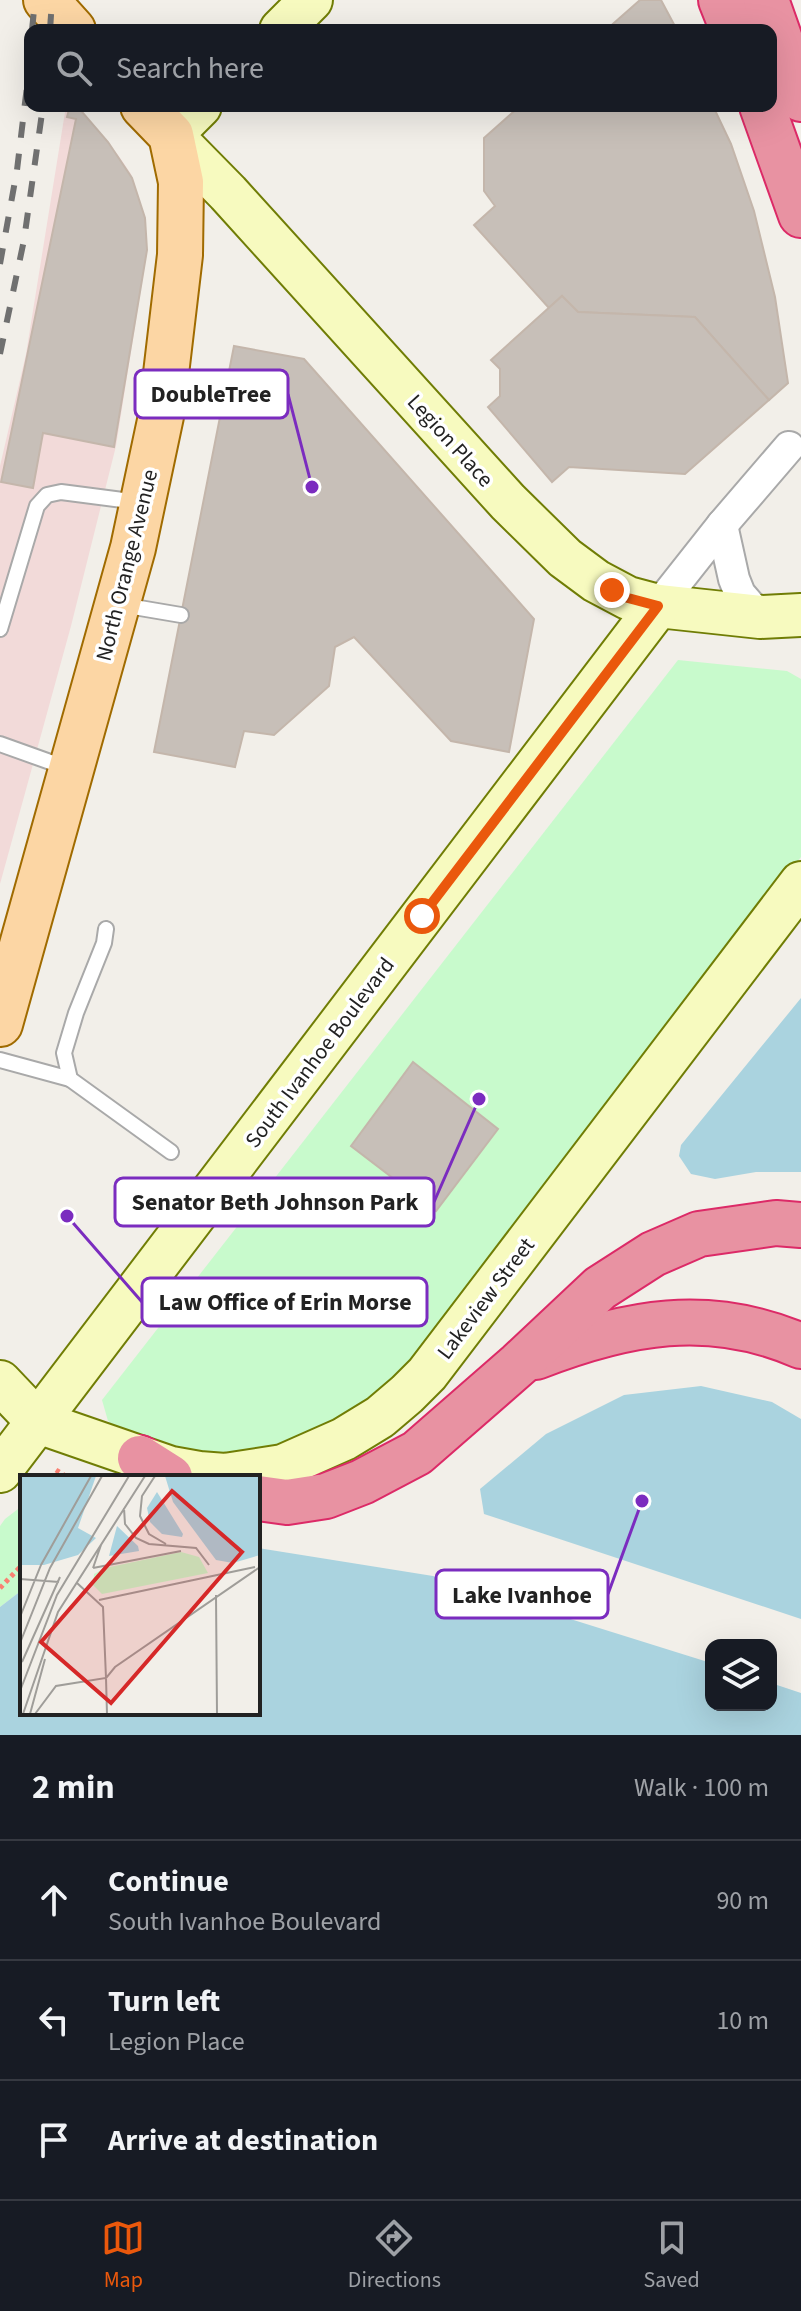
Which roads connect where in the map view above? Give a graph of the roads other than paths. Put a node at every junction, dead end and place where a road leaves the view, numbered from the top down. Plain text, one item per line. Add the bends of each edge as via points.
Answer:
1 (46, 0) edge
2 (311, 0) edge
3 (721, 0) edge
4 (766, 0) edge
5 (68, 24) edge
6 (287, 24) edge
7 (731, 24) edge
8 (774, 24) edge
9 (777, 31) edge
10 (801, 99) edge
11 (764, 112) edge
12 (171, 116) edge
13 (801, 215) edge
14 (789, 447) dead end
15 (143, 503) junction
16 (722, 525) junction
17 (118, 604) junction
18 (658, 606) junction
19 (181, 615) dead end
20 (791, 616) edge
21 (0, 629) edge
22 (0, 744) edge
23 (71, 770) junction
24 (801, 883) edge
25 (106, 929) dead end
26 (0, 1024) edge
27 (0, 1060) edge
28 (70, 1079) junction
29 (171, 1152) dead end
30 (801, 1225) edge
31 (801, 1346) edge
32 (519, 1364) junction
33 (0, 1382) edge
34 (38, 1422) junction
35 (155, 1468) edge
36 (0, 1471) edge
37 (260, 1498) edge

1 - 5 main road
2 - 6 street
3 - 7 highway
4 - 8 highway
9 - 10 highway
11 - 13 highway
12 - 15 main road, North Orange Avenue via 181,182 180,255 161,416
12 - 18 street, Legion Place via 228,193 508,502 596,581
14 - 16 street, South Ivanhoe Boulevard
15 - 17 main road, North Orange Avenue
15 - 21 lane via 61,492 47,495 37,506
16 - 18 street, South Ivanhoe Boulevard
16 - 20 street via 740,594
17 - 19 lane
17 - 23 main road, North Orange Avenue
18 - 20 street, Legion Place
18 - 34 street, South Ivanhoe Boulevard
22 - 23 lane
23 - 26 main road, North Orange Avenue
24 - 35 street, Lakeview Street via 457,1337 407,1394 344,1439 283,1466 225,1475
25 - 28 lane via 64,1053
27 - 28 lane
28 - 29 lane
30 - 32 highway via 776,1223 699,1234 653,1254 600,1288
31 - 32 highway via 771,1333 715,1322 668,1323 595,1336
32 - 37 highway via 417,1453 362,1482 326,1496 287,1502
33 - 34 street
34 - 35 street, Lakeview Street
34 - 36 street, South Ivanhoe Boulevard

